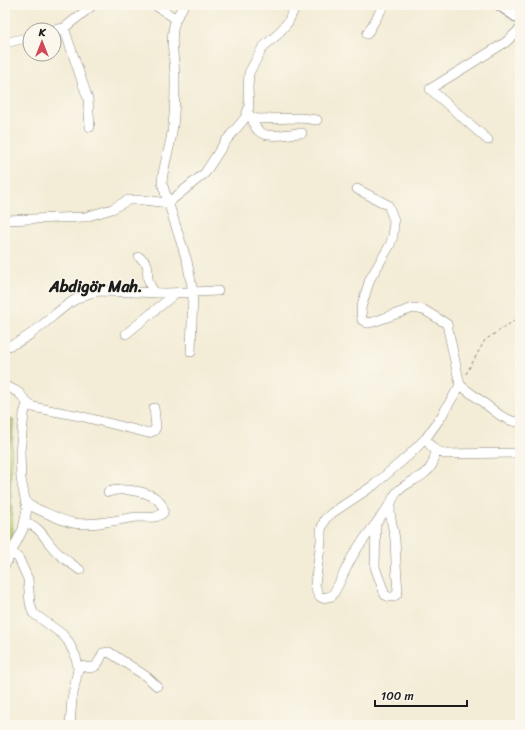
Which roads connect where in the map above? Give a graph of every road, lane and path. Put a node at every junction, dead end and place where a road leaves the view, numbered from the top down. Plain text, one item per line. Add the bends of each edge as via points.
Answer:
1 (93, 5) edge
2 (155, 5) edge
3 (184, 5) edge
4 (296, 5) edge
5 (384, 5) edge
6 (501, 5) edge
7 (520, 18) edge
8 (176, 19) junction
9 (64, 28) joint
10 (520, 29) edge
11 (366, 34) dead end
12 (22, 39) edge
13 (5, 43) edge
14 (249, 115) junction
15 (317, 120) dead end
16 (90, 128) dead end
17 (302, 133) dead end
18 (488, 140) dead end
19 (357, 189) dead end
20 (168, 203) junction
21 (5, 220) edge
22 (139, 257) dead end
23 (218, 291) dead end
24 (193, 292) junction
25 (156, 293) junction
26 (176, 293) junction
27 (520, 317) edge
28 (126, 334) dead end
29 (5, 347) edge
30 (191, 352) dead end
31 (460, 385) junction
32 (5, 386) edge
33 (27, 404) junction
34 (154, 408) dead end
35 (520, 422) edge
36 (426, 438) junction
37 (436, 450) junction
38 (520, 453) edge
39 (108, 492) dead end
40 (26, 502) junction
41 (391, 502) junction
42 (25, 522) junction
43 (376, 524) junction
44 (12, 552) junction
45 (5, 564) edge
46 (80, 570) dead end
47 (78, 664) junction
48 (157, 686) dead end
49 (70, 725) edge

1 - 9 street
2 - 8 street
3 - 8 street
4 - 14 street via 288,22 263,47 250,73
5 - 11 street
6 - 7 main road
8 - 20 street via 172,42 175,80 173,127 162,174
9 - 16 street via 88,99
10 - 18 street via 506,42 430,89
12 - 13 street
14 - 15 street via 265,119
14 - 17 street via 257,130 267,136
14 - 20 street via 225,142 205,173
19 - 31 street via 388,205 394,220 390,245 370,279 361,308 362,320 373,322 414,308 424,310 447,324
20 - 21 street via 128,200 112,209 85,217
20 - 24 street
22 - 25 street via 148,265 149,282
23 - 24 street
24 - 26 street
24 - 30 street
25 - 26 street
25 - 29 street via 86,294 68,304 26,338
26 - 28 street
27 - 31 path via 485,340
31 - 35 street via 501,416
31 - 36 street
32 - 33 street via 20,394
33 - 34 street via 148,434 154,432 156,427
33 - 40 street via 20,452 21,479
36 - 37 street
36 - 43 street via 374,485 325,519 321,530 315,584 318,596 332,596 354,554
37 - 38 street via 445,454
37 - 41 street via 433,464 429,469 404,485
39 - 40 street via 134,490 148,494 157,498 163,512 155,517 79,524 61,519
40 - 42 street
41 - 43 street
41 - 43 street via 398,590 392,598 385,595 375,567
42 - 44 street
42 - 46 street via 37,528 55,550
44 - 45 street
44 - 47 street via 19,559 28,579 33,613 62,634 72,648
47 - 48 street via 94,668 103,653 109,652
47 - 49 street

